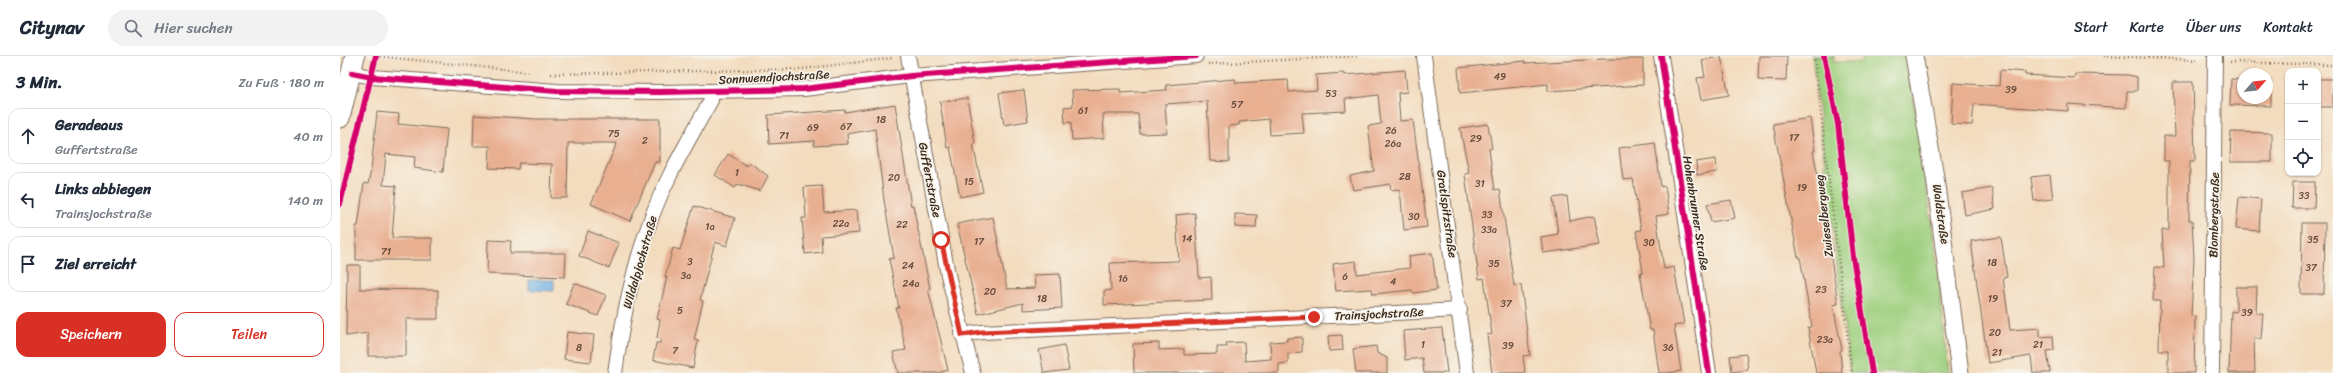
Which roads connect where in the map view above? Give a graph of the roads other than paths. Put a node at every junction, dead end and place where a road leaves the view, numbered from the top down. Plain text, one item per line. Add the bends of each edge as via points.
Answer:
1 (904, 56) edge
2 (1196, 56) edge
3 (1424, 56) edge
4 (1661, 56) edge
5 (1914, 56) edge
6 (2215, 56) edge
7 (353, 65) edge
8 (911, 76) junction
9 (712, 91) junction
10 (340, 118) edge
11 (1460, 310) junction
12 (962, 335) junction
13 (615, 373) edge
14 (973, 373) edge
15 (1467, 373) edge
16 (1709, 373) edge
17 (1960, 373) edge
18 (2212, 373) edge

1 - 8 street, Guffertstraße
2 - 8 street, Sonnwendjochstraße
3 - 11 street, Gratlspitzstraße
4 - 16 street, Hohenbrunner Straße
5 - 17 street, Waldstraße via 1935,177
6 - 18 street, Blombergstraße
7 - 9 street, Sonnwendjochstraße via 372,77 557,91
7 - 10 main road
8 - 9 street, Sonnwendjochstraße via 804,88
8 - 12 street, Guffertstraße via 948,275
9 - 13 street, Wildalpjochstraße via 711,100 670,175 647,231 627,307
11 - 12 street, Trainsjochstraße
11 - 15 street, Gratlspitzstraße
12 - 14 street, Guffertstraße

